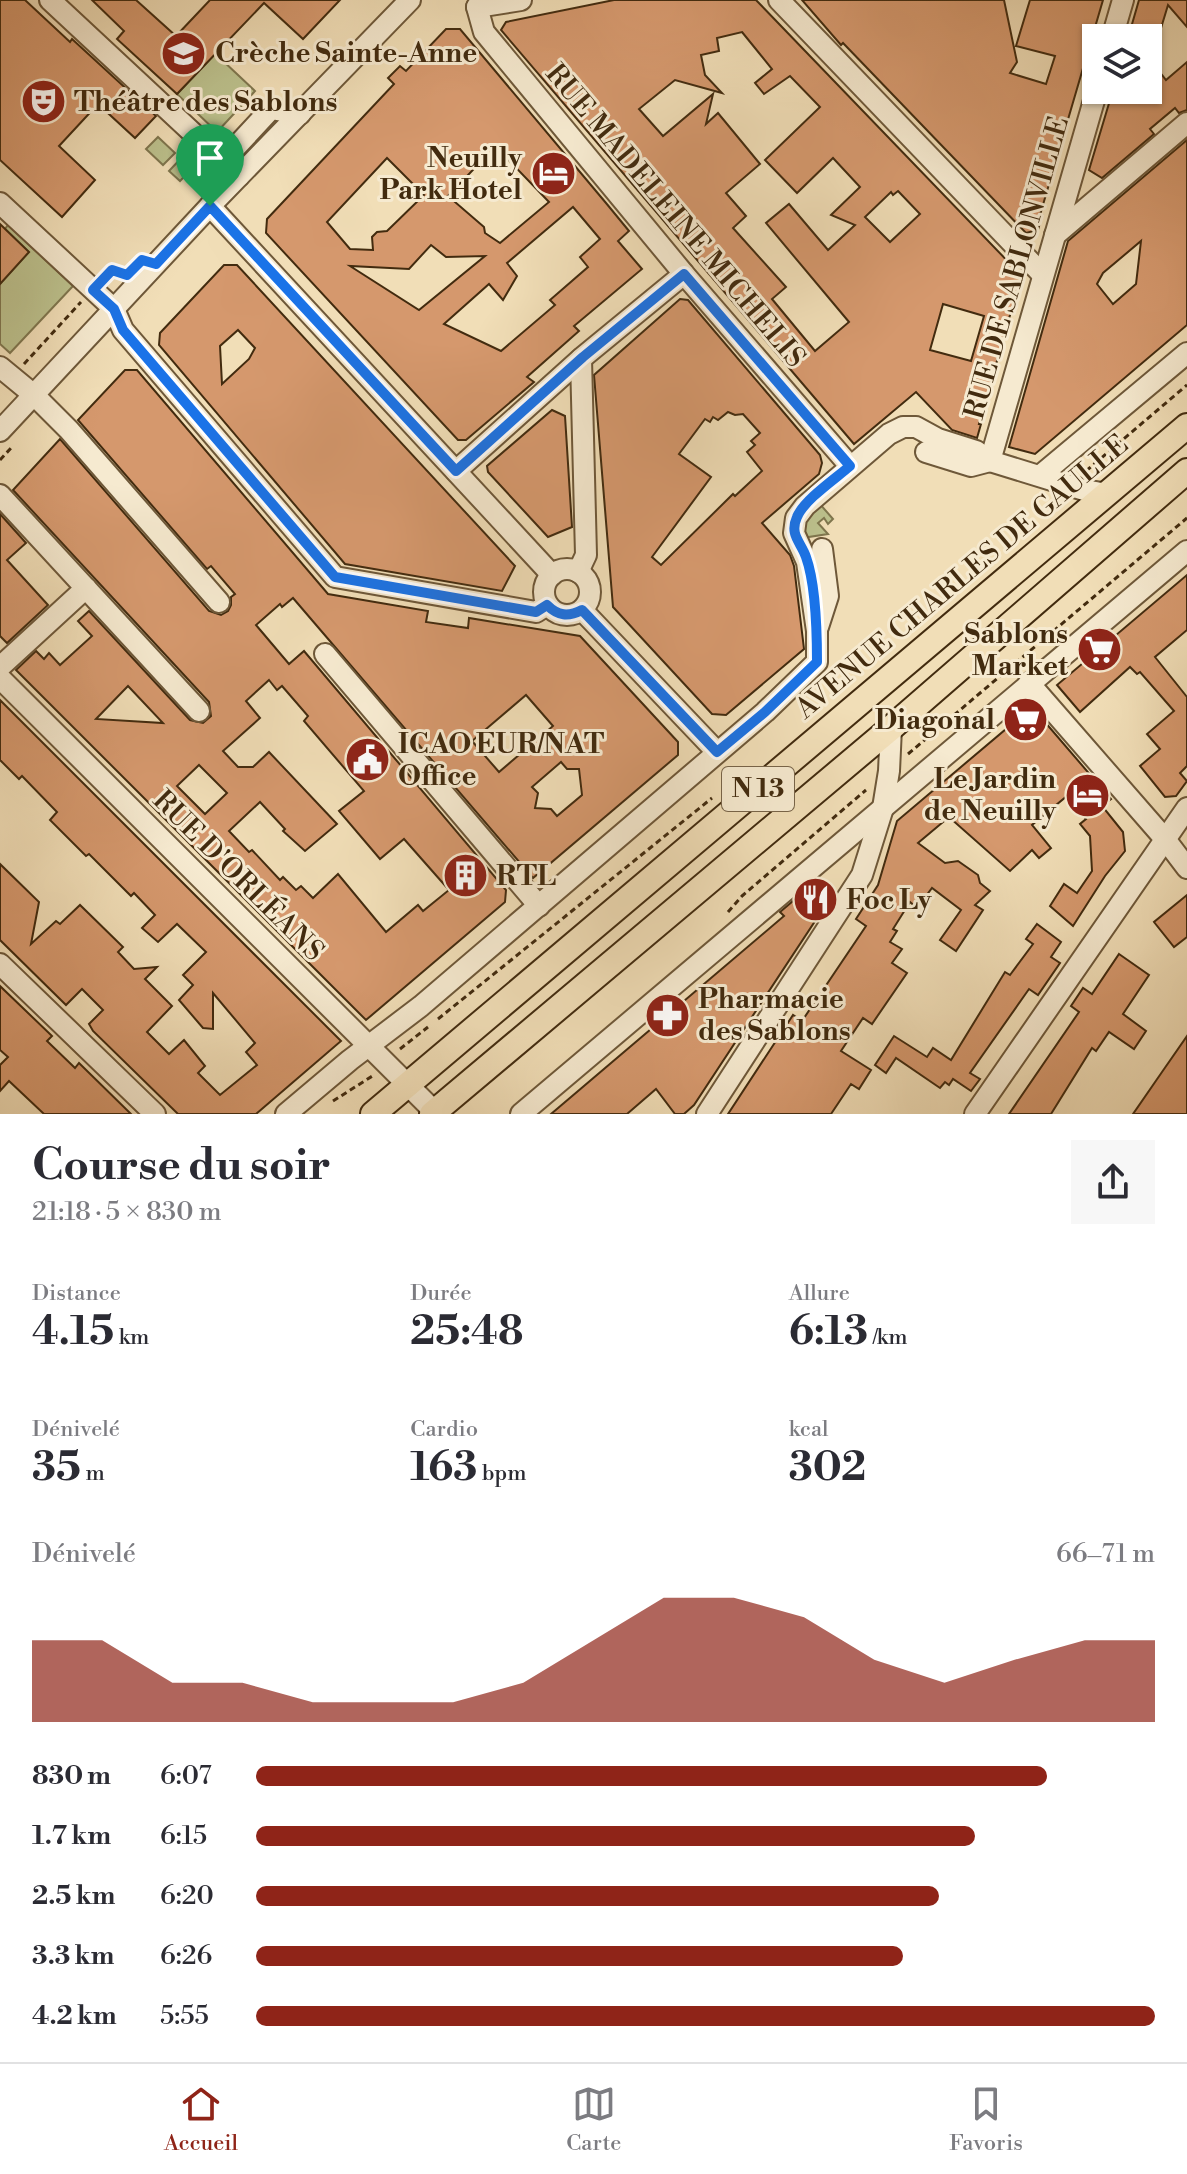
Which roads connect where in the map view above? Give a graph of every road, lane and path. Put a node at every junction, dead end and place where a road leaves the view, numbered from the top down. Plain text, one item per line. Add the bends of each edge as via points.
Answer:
1 (50, 0) edge
2 (410, 0) edge
3 (521, 0) edge
4 (779, 0) edge
5 (1123, 0) edge
6 (470, 3) edge
7 (1116, 24) edge
8 (1093, 104) edge
9 (300, 114) junction
10 (1187, 123) edge
11 (233, 150) dead end
12 (239, 176) junction
13 (0, 203) edge
14 (210, 206) junction
15 (1055, 235) junction
16 (684, 274) junction
17 (127, 275) dead end
18 (1043, 275) junction
19 (93, 290) junction
20 (114, 309) junction
21 (1187, 353) edge
22 (581, 359) junction
23 (6, 372) edge
24 (1187, 385) edge
25 (34, 395) junction
26 (1187, 426) edge
27 (0, 431) edge
28 (926, 452) dead end
29 (990, 461) junction
30 (850, 466) junction
31 (456, 471) junction
32 (1187, 471) edge
33 (1083, 473) dead end
34 (1041, 475) junction
35 (1108, 494) junction
36 (0, 495) edge
37 (1187, 518) edge
38 (822, 549) dead end
39 (1187, 551) edge
40 (578, 572) junction
41 (552, 575) junction
42 (86, 588) junction
43 (219, 602) dead end
44 (547, 605) junction
45 (582, 610) junction
46 (817, 631) junction
47 (325, 654) dead end
48 (0, 667) edge
49 (0, 678) edge
50 (1029, 683) junction
51 (199, 711) dead end
52 (891, 728) junction
53 (717, 752) junction
54 (889, 771) junction
55 (718, 793) dead end
56 (883, 808) junction
57 (1187, 808) edge
58 (1165, 839) junction
59 (1187, 868) edge
60 (742, 896) dead end
61 (539, 906) junction
62 (0, 964) edge
63 (369, 1046) junction
64 (400, 1049) dead end
65 (377, 1073) dead end
66 (408, 1084) junction
67 (325, 1108) dead end
68 (435, 1113) edge
69 (155, 1114) edge
70 (286, 1114) edge
71 (373, 1114) edge
72 (521, 1114) edge
73 (707, 1114) edge
74 (975, 1114) edge

1 - 12 street
2 - 9 street
3 - 6 street
4 - 18 street
5 - 7 street
6 - 16 street, RUE MADELEINE MICHELIS via 484,32
8 - 15 street, RUE DE SABLONVILLE
9 - 11 street via 271,109
9 - 12 street
10 - 15 street
12 - 14 street
13 - 19 street
14 - 20 street
14 - 31 street
15 - 18 street, RUE DE SABLONVILLE
16 - 22 street
16 - 30 street, RUE MADELEINE MICHELIS
17 - 19 path via 112,270
18 - 29 street, RUE DE SABLONVILLE
19 - 20 street
19 - 23 path
20 - 25 street
20 - 44 street via 123,330 335,577 536,612
21 - 34 street, AVENUE CHARLES DE GAULLE
22 - 31 street
22 - 40 street via 586,555
23 - 25 street
24 - 33 path
25 - 27 street
25 - 43 street
26 - 35 main road, AVENUE CHARLES DE GAULLE / N 13
28 - 29 street via 972,466
29 - 30 street via 910,426 894,430
29 - 34 street
30 - 46 street via 801,509 794,525 807,562
31 - 41 street
32 - 52 main road, N 13
34 - 35 street
35 - 66 main road, AVENUE CHARLES DE GAULLE / N 13
36 - 42 street
37 - 54 path
38 - 46 street via 828,596
39 - 50 street
40 - 41 street via 560,570
40 - 45 street via 590,590
41 - 44 street via 545,583
42 - 48 street
42 - 51 street
44 - 45 street via 563,615
45 - 53 street
46 - 53 street, AVENUE CHARLES DE GAULLE via 817,662
47 - 61 street
49 - 63 street, RUE D'ORLÉANS
50 - 56 street
50 - 58 street
52 - 54 street
52 - 68 main road, N 13
53 - 61 street, AVENUE CHARLES DE GAULLE
54 - 56 street
54 - 60 path
55 - 64 path
56 - 72 street
56 - 73 street via 862,875
57 - 58 street
58 - 59 street
58 - 74 street
61 - 63 street, AVENUE CHARLES DE GAULLE
62 - 69 street
63 - 66 street, RUE D'ORLÉANS
63 - 70 street, AVENUE CHARLES DE GAULLE
65 - 67 path
66 - 68 street, RUE D'ORLÉANS
66 - 71 main road, AVENUE CHARLES DE GAULLE / N 13

